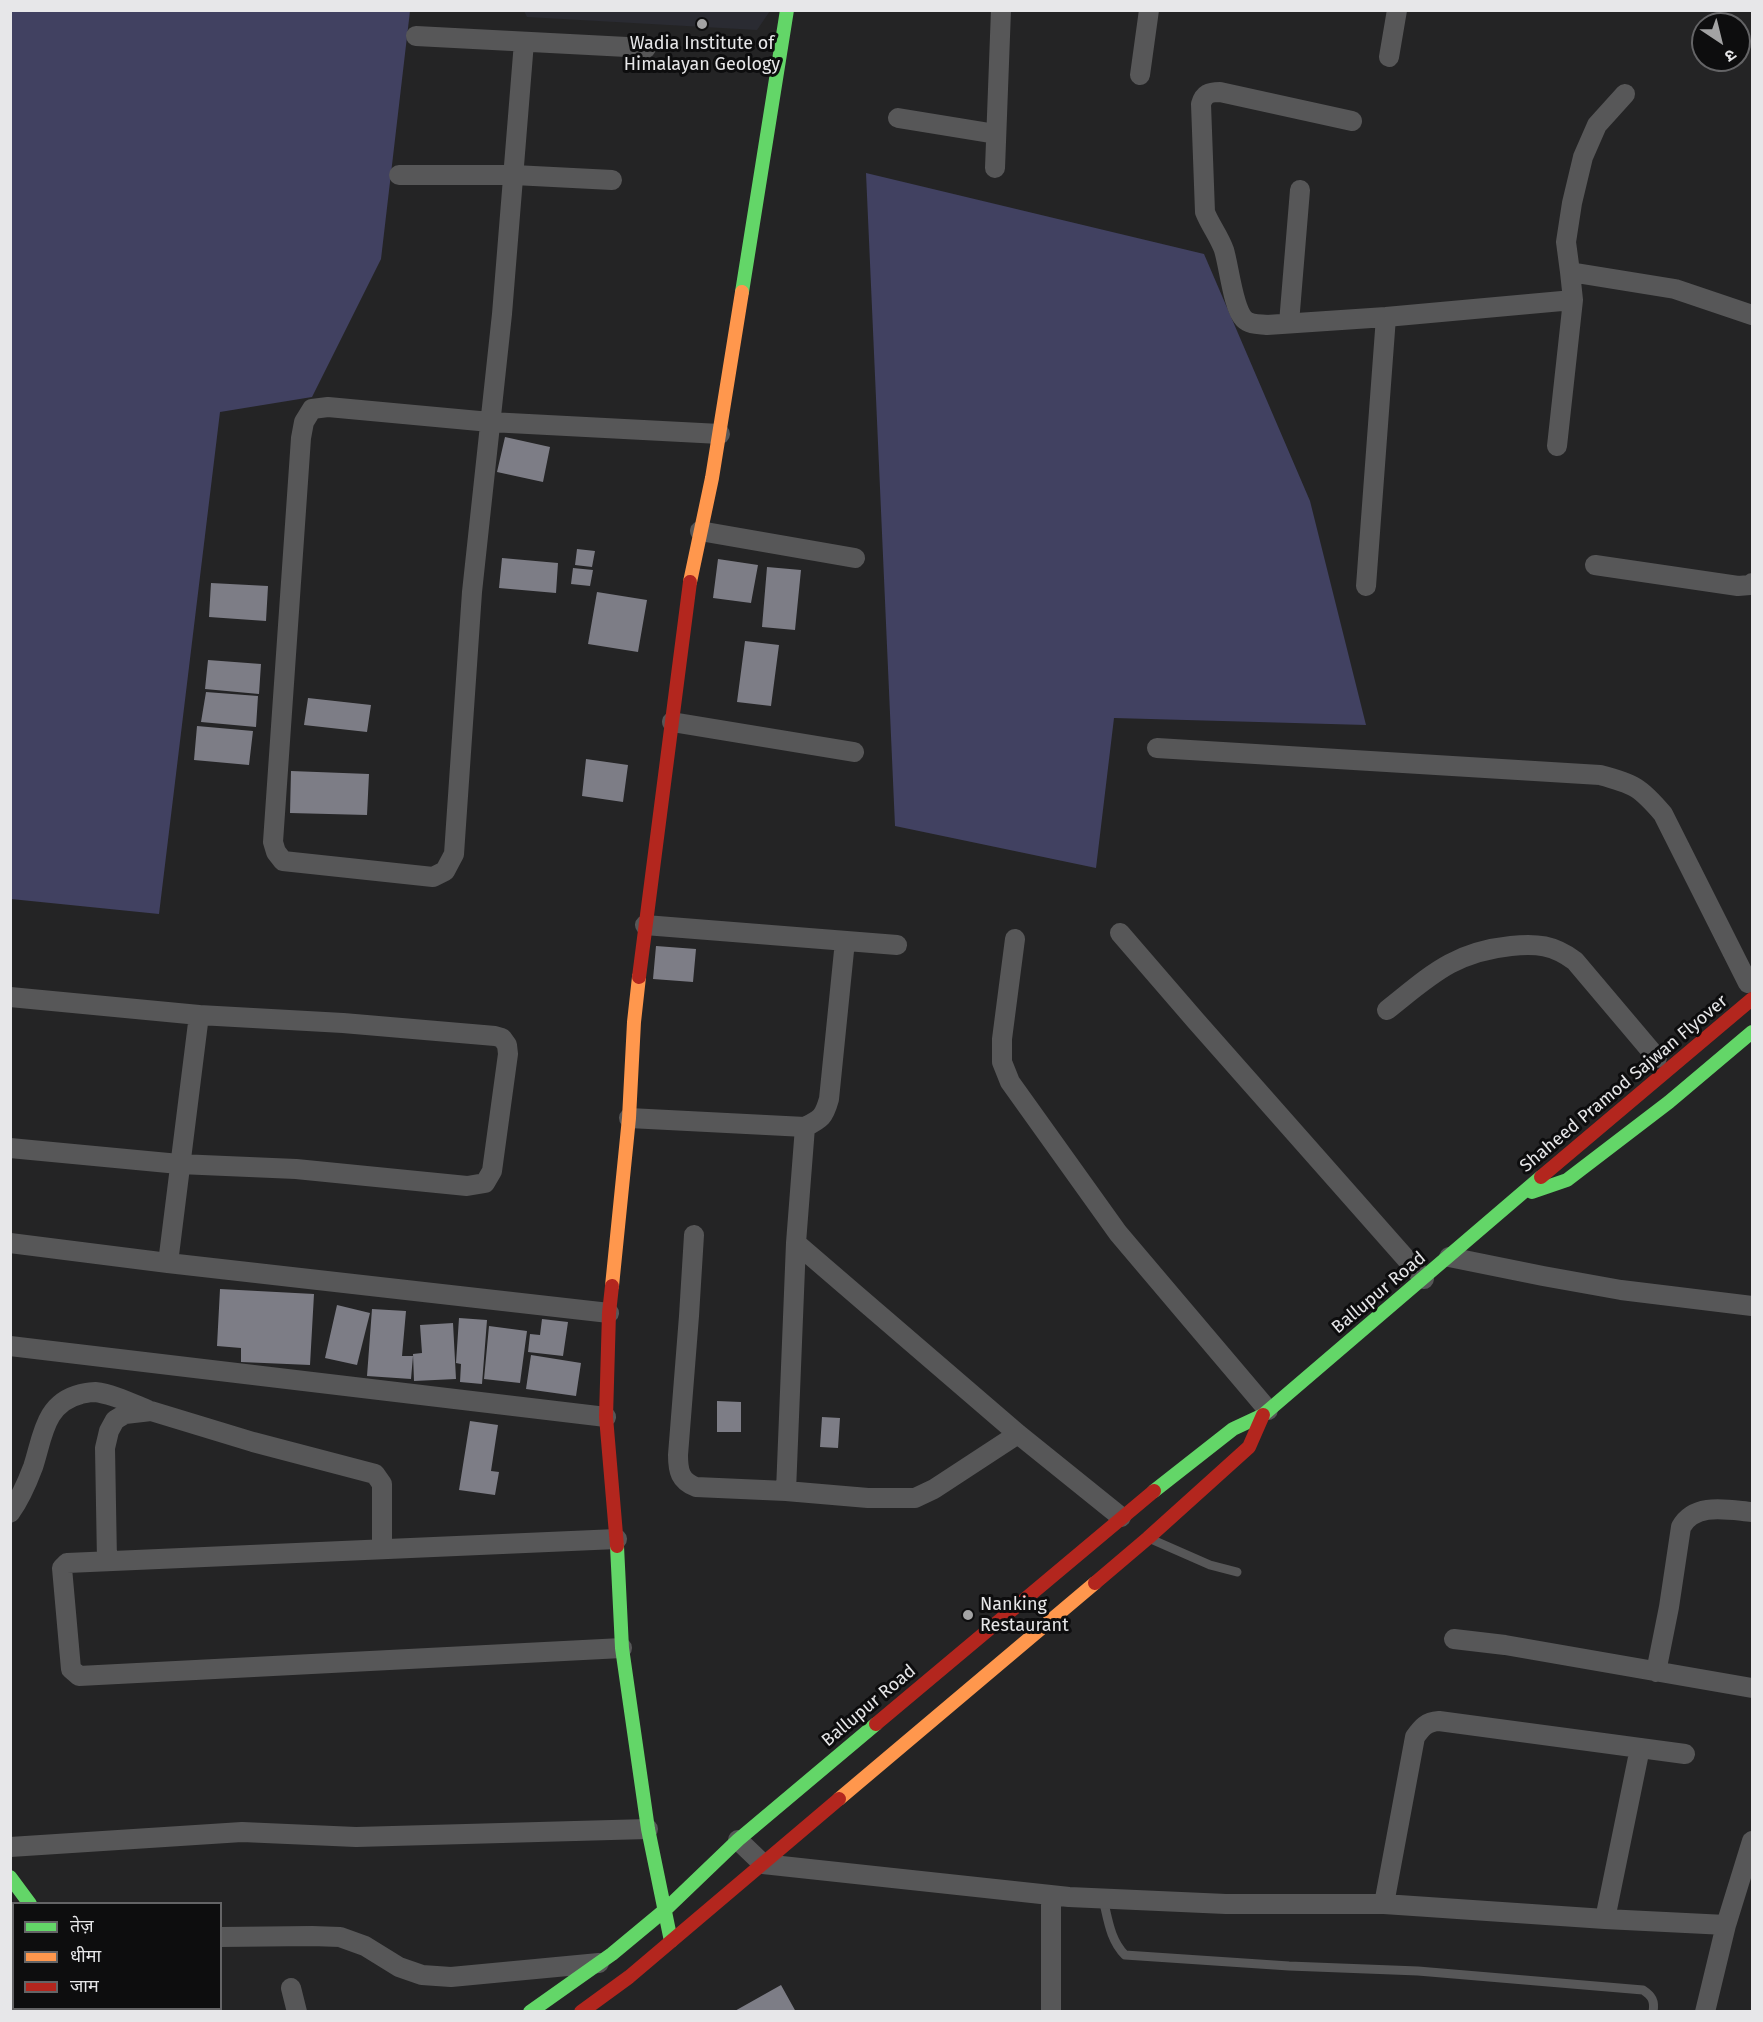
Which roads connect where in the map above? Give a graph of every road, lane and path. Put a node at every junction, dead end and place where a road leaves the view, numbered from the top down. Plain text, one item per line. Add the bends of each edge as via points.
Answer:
1 (787, 10) edge
2 (1001, 10) edge
3 (1149, 10) edge
4 (1397, 10) edge
5 (416, 36) dead end
6 (524, 42) junction
7 (646, 48) dead end
8 (1389, 57) dead end
9 (1140, 75) dead end
10 (1625, 94) dead end
11 (898, 118) dead end
12 (1352, 121) dead end
13 (996, 134) junction
14 (995, 168) dead end
15 (399, 175) dead end
16 (514, 175) junction
17 (612, 180) dead end
18 (1300, 190) dead end
19 (1570, 272) junction
20 (1573, 300) junction
21 (1752, 315) edge
22 (1386, 317) junction
23 (1289, 323) junction
24 (490, 422) junction
25 (720, 434) junction
26 (1557, 446) dead end
27 (700, 531) junction
28 (855, 558) dead end
29 (1595, 565) dead end
30 (1752, 583) edge
31 (1366, 586) dead end
32 (672, 722) junction
33 (1157, 748) dead end
34 (854, 752) dead end
35 (645, 925) junction
36 (1120, 933) dead end
37 (1015, 939) dead end
38 (845, 940) junction
39 (897, 945) dead end
40 (1748, 988) edge
41 (10, 997) edge
42 (1387, 1010) dead end
43 (199, 1015) junction
44 (1752, 1032) edge
45 (1657, 1058) dead end
46 (629, 1118) junction
47 (805, 1128) junction
48 (10, 1148) edge
49 (1542, 1157) dead end
50 (179, 1164) junction
51 (1518, 1197) junction
52 (694, 1235) dead end
53 (10, 1243) edge
54 (796, 1243) junction
55 (1449, 1257) junction
56 (168, 1263) junction
57 (1424, 1279) junction
58 (1752, 1305) edge
59 (609, 1313) junction
60 (10, 1346) edge
61 (151, 1411) junction
62 (1266, 1413) junction
63 (606, 1417) junction
64 (1018, 1434) junction
65 (786, 1491) junction
66 (1752, 1512) edge
67 (10, 1513) edge
68 (1121, 1517) junction
69 (1148, 1538) junction
70 (616, 1539) junction
71 (382, 1549) junction
72 (107, 1561) junction
73 (1237, 1572) dead end
74 (1454, 1639) dead end
75 (622, 1648) junction
76 (1656, 1672) junction
77 (1752, 1688) edge
78 (1640, 1748) junction
79 (1685, 1754) dead end
80 (648, 1829) junction
81 (738, 1840) junction
82 (1752, 1840) edge
83 (10, 1847) edge
84 (763, 1864) junction
85 (10, 1877) edge
86 (1051, 1895) junction
87 (1103, 1899) junction
88 (29, 1902) edge
89 (1384, 1904) junction
90 (664, 1910) junction
91 (1605, 1919) junction
92 (1725, 1925) junction
93 (222, 1937) edge
94 (671, 1941) junction
95 (599, 1963) junction
96 (291, 1988) dead end
97 (297, 2012) edge
98 (530, 2012) edge
99 (581, 2012) edge
100 (1051, 2012) edge
101 (1653, 2012) edge
102 (1705, 2012) edge

1 - 25 main road
2 - 13 street
3 - 9 street
4 - 8 street
5 - 6 street
6 - 7 street
6 - 16 street
10 - 19 street via 1597,124 1583,157 1566,242
11 - 13 street
12 - 23 street via 1220,92 1204,96 1201,104 1205,212 1224,251 1238,309 1253,324
13 - 14 street
15 - 16 street
16 - 17 street
16 - 24 street
18 - 23 street
19 - 20 street
19 - 21 street via 1675,289
20 - 22 street
20 - 26 street
22 - 23 street
22 - 31 street
24 - 24 street via 328,407 312,409 304,422 273,842 283,861 434,876 451,863
24 - 25 street
25 - 27 main road
27 - 28 street
27 - 32 main road
29 - 30 street via 1738,586
32 - 34 street
32 - 35 main road
33 - 40 street via 1600,775 1630,783 1663,814
35 - 38 street
35 - 46 main road
36 - 57 street
37 - 62 street via 1002,1039 1002,1062 1010,1082 1118,1233
38 - 39 street
38 - 47 street via 829,1099 825,1114
40 - 51 main road, Shaheed Pramod Sajwan Flyover
41 - 43 street
42 - 45 street via 1442,967 1464,956 1490,948 1549,946 1575,961
43 - 50 street
43 - 50 street via 502,1038 508,1054 498,1136 492,1171 485,1183 467,1186 297,1169
44 - 51 main road via 1670,1102 1567,1180
46 - 47 street
46 - 59 main road
47 - 54 street
48 - 50 street
49 - 51 main road
50 - 56 street
51 - 55 main road, Ballupur Road
52 - 65 street via 678,1455 680,1476 696,1487
53 - 56 street
54 - 64 street
54 - 65 street
55 - 57 main road, Ballupur Road
55 - 58 street via 1621,1290
56 - 59 street
57 - 62 main road, Ballupur Road
59 - 63 main road
60 - 63 street
61 - 67 street via 93,1392 71,1397 54,1408 20,1500
61 - 71 street via 375,1474 382,1484
61 - 72 street via 125,1414 115,1420 109,1431 105,1448
62 - 68 main road, Ballupur Road via 1233,1429
62 - 69 main road via 1249,1447
63 - 70 main road
64 - 65 street via 934,1490 915,1498
64 - 68 street
66 - 76 street via 1714,1509 1686,1518 1681,1527
68 - 81 main road, Ballupur Road
69 - 73 lane via 1210,1565
69 - 84 main road
70 - 71 street
70 - 75 main road
71 - 72 street
72 - 75 street via 67,1563 62,1568 71,1669 79,1676
74 - 76 street
75 - 80 main road
76 - 77 street
78 - 79 street
78 - 89 street via 1429,1722 1415,1737
78 - 91 street
80 - 83 street via 356,1837 242,1832
80 - 90 main road
81 - 84 street
81 - 90 main road, Ballupur Road
82 - 92 street
84 - 86 street
84 - 94 main road
85 - 88 main road
86 - 87 street
86 - 100 street
87 - 89 street
87 - 101 lane via 1111,1934 1125,1955 1418,1971 1643,1990 1654,2003
89 - 91 street
90 - 94 main road
90 - 95 main road, Ballupur Road
91 - 92 street
92 - 102 street
93 - 95 street via 340,1937 422,1975 451,1977
94 - 99 main road
95 - 98 main road, Ballupur Road
96 - 97 street

